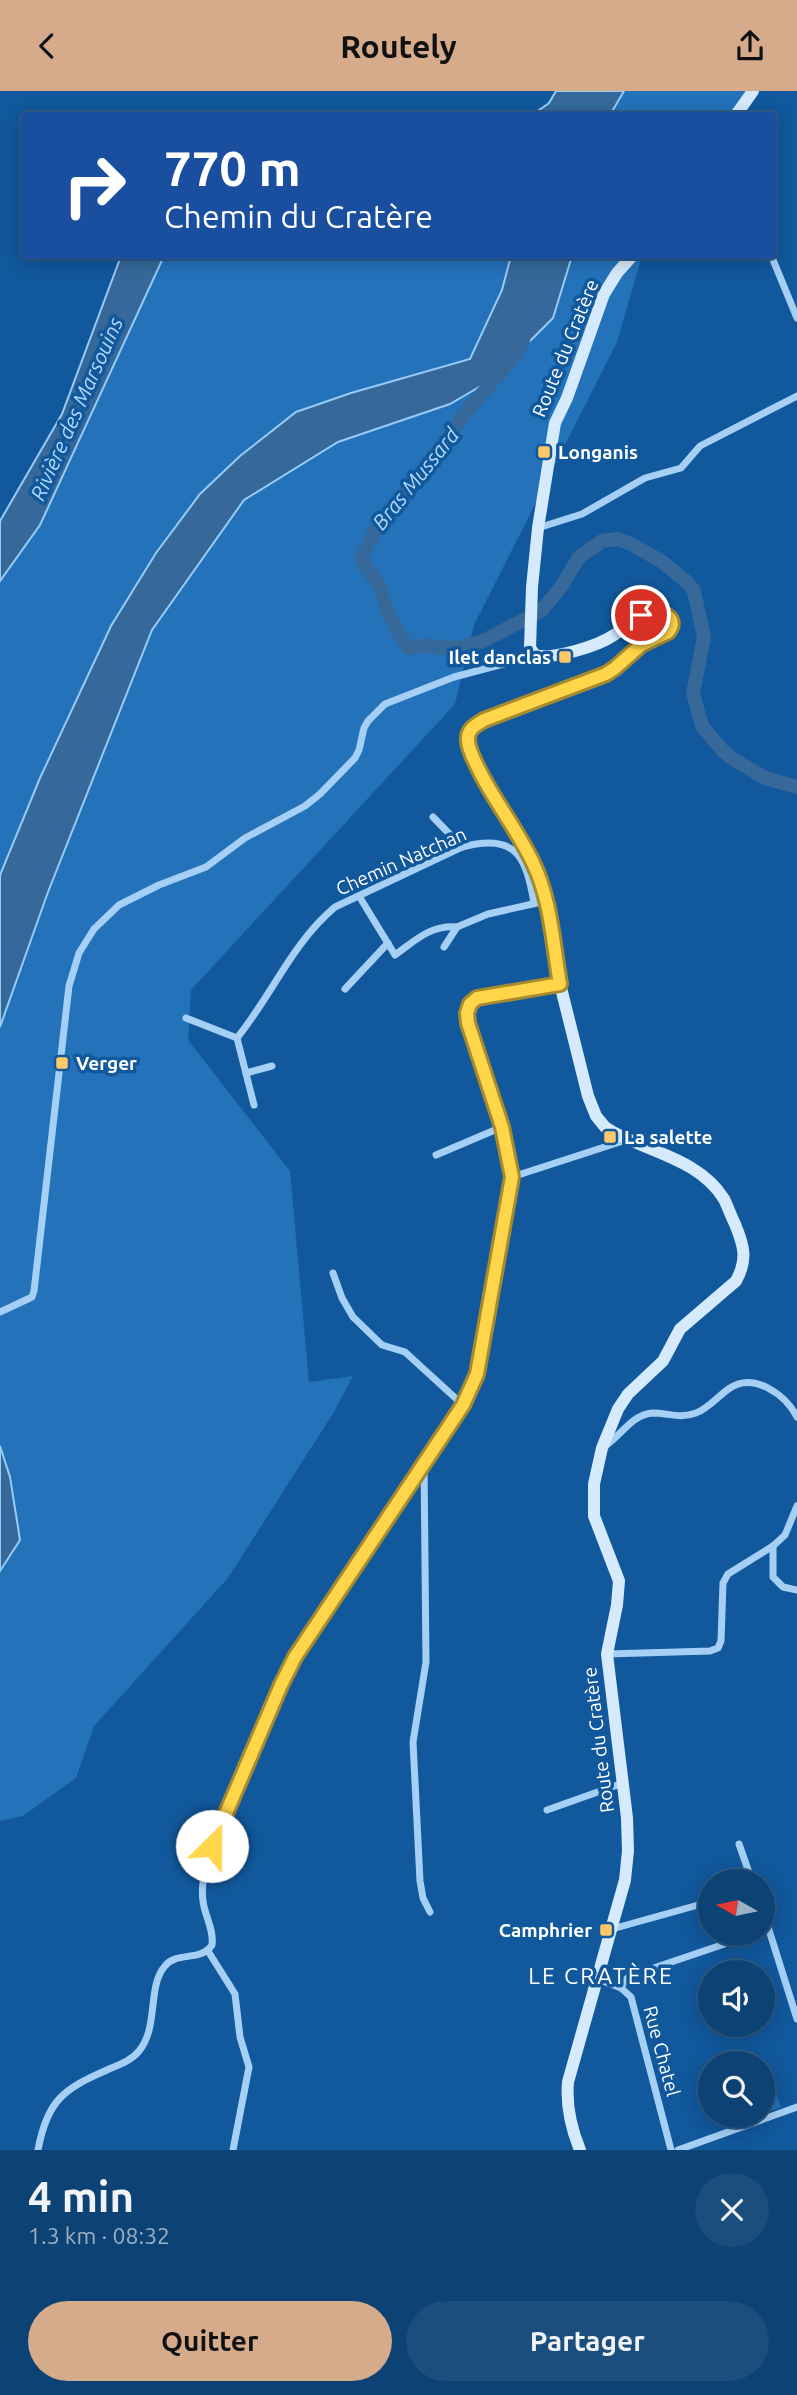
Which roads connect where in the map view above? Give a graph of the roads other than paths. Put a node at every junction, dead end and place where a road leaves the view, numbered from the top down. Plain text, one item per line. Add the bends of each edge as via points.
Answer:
1 (753, 91) edge
2 (738, 112) edge
3 (629, 259) edge
4 (773, 259) edge
5 (797, 318) edge
6 (797, 396) edge
7 (538, 528) junction
8 (535, 655) junction
9 (433, 817) dead end
10 (462, 848) junction
11 (359, 896) junction
12 (540, 902) junction
13 (457, 927) junction
14 (388, 943) junction
15 (444, 947) dead end
16 (560, 984) junction
17 (345, 989) dead end
18 (186, 1018) dead end
19 (237, 1038) junction
20 (272, 1066) dead end
21 (246, 1073) junction
22 (254, 1105) dead end
23 (502, 1127) junction
24 (625, 1138) junction
25 (436, 1154) dead end
26 (512, 1177) junction
27 (333, 1273) dead end
28 (0, 1312) edge
29 (463, 1405) junction
30 (797, 1417) edge
31 (602, 1448) junction
32 (424, 1462) junction
33 (797, 1506) edge
34 (773, 1546) junction
35 (797, 1590) edge
36 (607, 1654) junction
37 (623, 1783) junction
38 (547, 1810) dead end
39 (739, 1844) dead end
40 (748, 1869) edge
41 (698, 1905) edge
42 (430, 1912) dead end
43 (611, 1929) junction
44 (719, 1946) edge
45 (772, 1946) edge
46 (208, 1951) junction
47 (598, 1979) junction
48 (621, 1988) junction
49 (797, 2019) edge
50 (797, 2107) edge
51 (38, 2150) edge
52 (233, 2150) edge
53 (580, 2150) edge
54 (671, 2150) edge
55 (678, 2150) edge

1 - 2 street
3 - 7 street, Route du Cratère via 604,294 555,423
4 - 5 street
6 - 7 street via 700,446 681,468 645,478 582,514
7 - 8 street, Route du Cratère via 530,648
8 - 12 street, Route du Cratère via 544,658 604,641 650,611 672,622 668,632 641,645 606,674 484,720 468,734 489,790 533,861
8 - 28 street via 531,661 454,677 385,704 364,728 355,758 320,794 206,867 120,905 93,929 79,953 69,986 32,1297
9 - 10 street
10 - 11 street, Chemin Natchan
10 - 12 street, Chemin Natchan via 495,842 507,846 523,862
11 - 14 street
11 - 19 street, Chemin Natchan via 335,907 302,940
12 - 13 street via 488,914
12 - 16 street, Route du Cratère
13 - 14 street via 431,930 395,955
13 - 15 street
14 - 17 street
16 - 23 street via 477,998 470,1004 470,1033
16 - 24 street, Route du Cratère via 596,1116
18 - 19 street
19 - 21 street
20 - 21 street
21 - 22 street
23 - 25 street
23 - 26 street
24 - 26 street
24 - 31 street, Route du Cratère via 702,1175 724,1199 744,1254 736,1281 680,1329 663,1361 628,1394
26 - 29 street via 477,1374
27 - 29 street via 353,1317 382,1345 405,1352
29 - 32 street
30 - 31 street via 772,1390 744,1383 698,1413 641,1416
31 - 36 street, Route du Cratère via 592,1506 619,1581
32 - 42 street via 426,1663 413,1742 420,1881
32 - 46 street via 310,1633 281,1685 207,1862 202,1892 212,1935
33 - 34 street via 786,1535
34 - 35 street via 773,1577 783,1587
34 - 36 street via 728,1574 723,1583 718,1648
36 - 37 street, Route du Cratère
37 - 38 street
37 - 43 street, Route du Cratère via 628,1851
39 - 40 street
41 - 43 street
43 - 47 street, Route du Cratère
44 - 48 street via 630,1976
45 - 49 street
46 - 51 street via 163,1967 146,2041 127,2061 64,2093 44,2123
46 - 52 street via 235,1994 249,2067
47 - 48 street, Rue Chatel
47 - 53 street, Route du Cratère via 566,2098
48 - 54 street, Rue Chatel via 635,2009
50 - 55 street

